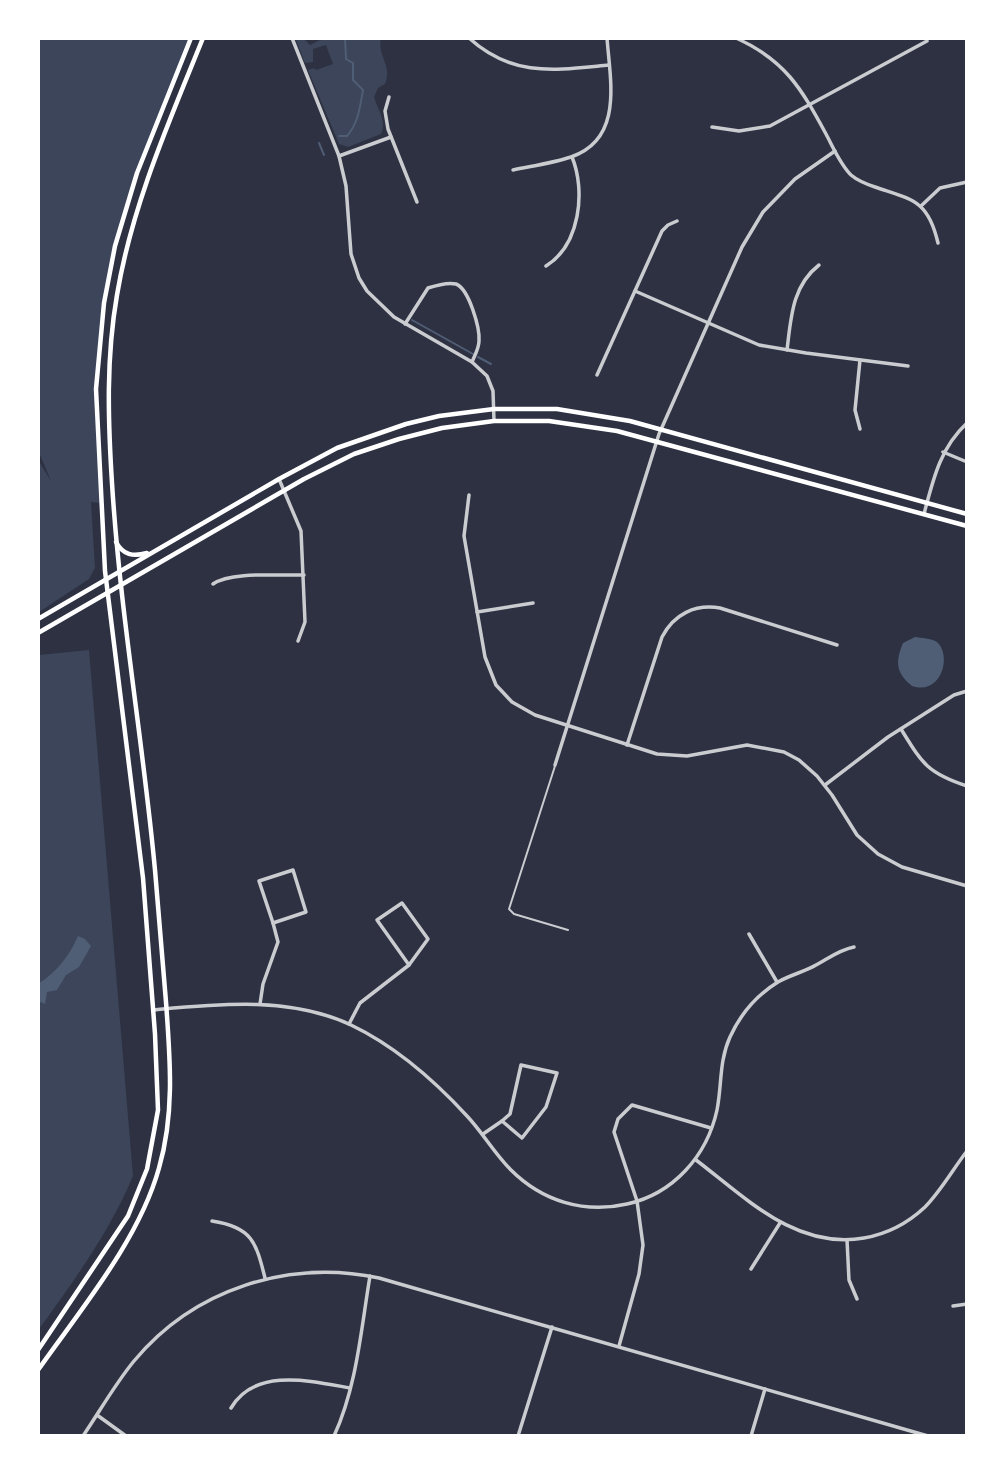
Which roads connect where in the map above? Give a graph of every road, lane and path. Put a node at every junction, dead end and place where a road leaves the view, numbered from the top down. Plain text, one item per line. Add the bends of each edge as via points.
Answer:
1 (191, 38) edge
2 (204, 38) edge
3 (292, 38) edge
4 (469, 38) edge
5 (607, 38) edge
6 (736, 38) edge
7 (927, 41) dead end
8 (609, 65) junction
9 (389, 97) dead end
10 (810, 105) junction
11 (712, 127) dead end
12 (391, 137) junction
13 (835, 151) junction
14 (339, 156) junction
15 (572, 157) junction
16 (513, 170) dead end
17 (967, 182) edge
18 (417, 202) dead end
19 (921, 206) junction
20 (677, 221) dead end
21 (938, 243) dead end
22 (819, 265) dead end
23 (546, 266) dead end
24 (635, 291) junction
25 (708, 323) junction
26 (405, 324) junction
27 (787, 350) junction
28 (860, 360) junction
29 (472, 362) junction
30 (908, 366) dead end
31 (597, 375) dead end
32 (494, 409) junction
33 (494, 421) junction
34 (967, 423) edge
35 (661, 429) junction
36 (860, 429) dead end
37 (657, 440) junction
38 (943, 452) junction
39 (967, 462) edge
40 (279, 480) junction
41 (285, 491) junction
42 (469, 495) dead end
43 (927, 503) junction
44 (967, 514) edge
45 (924, 515) junction
46 (967, 526) edge
47 (115, 540) junction
48 (158, 550) junction
49 (118, 573) junction
50 (304, 576) junction
51 (106, 581) junction
52 (213, 584) dead end
53 (120, 586) junction
54 (108, 594) junction
55 (533, 603) dead end
56 (477, 612) junction
57 (38, 619) edge
58 (38, 633) edge
59 (298, 641) dead end
60 (837, 645) dead end
61 (967, 691) edge
62 (567, 726) junction
63 (901, 729) junction
64 (627, 745) junction
65 (555, 765) joint
66 (825, 785) junction
67 (967, 786) edge
68 (967, 886) edge
69 (273, 923) junction
70 (568, 930) dead end
71 (749, 934) dead end
72 (854, 947) dead end
73 (409, 965) junction
74 (777, 982) junction
75 (260, 1004) junction
76 (166, 1009) junction
77 (153, 1010) junction
78 (349, 1024) junction
79 (502, 1121) junction
80 (711, 1128) junction
81 (483, 1135) junction
82 (967, 1151) edge
83 (696, 1160) junction
84 (637, 1202) junction
85 (212, 1221) dead end
86 (780, 1223) junction
87 (846, 1240) junction
88 (751, 1269) dead end
89 (370, 1276) junction
90 (265, 1279) junction
91 (857, 1299) dead end
92 (967, 1304) edge
93 (953, 1306) dead end
94 (552, 1328) junction
95 (618, 1346) junction
96 (38, 1350) edge
97 (38, 1370) edge
98 (350, 1388) junction
99 (765, 1389) junction
100 (231, 1408) dead end
101 (97, 1415) junction
102 (83, 1436) edge
103 (126, 1436) edge
104 (334, 1436) edge
105 (518, 1436) edge
106 (751, 1436) edge
107 (928, 1436) edge

1 - 51 main road via 137,173 104,303 96,389
2 - 47 main road via 142,191 116,296 108,381
3 - 14 street
4 - 8 street via 490,54 524,68 556,71
5 - 8 street
6 - 10 street via 778,63
7 - 10 street
8 - 15 street via 612,95 608,120 594,142
9 - 12 street via 385,111
10 - 11 street via 760,129
10 - 13 street
12 - 14 street
12 - 18 street
13 - 19 street via 859,181
13 - 25 street via 795,179 763,212
14 - 26 street via 355,269 365,289
15 - 16 street
15 - 23 street via 580,185 578,212 562,251
17 - 19 street via 940,188
19 - 21 street via 934,225
20 - 24 street via 662,231
22 - 27 street via 799,289
24 - 25 street
24 - 31 street
25 - 27 street via 759,345
25 - 35 street
26 - 29 street
26 - 29 street via 428,288 461,286 478,324 479,346
27 - 28 street
28 - 30 street
28 - 36 street via 855,410
29 - 32 street via 487,376
32 - 33 street
32 - 35 main road via 589,413
32 - 40 main road via 439,416 383,431 337,448
33 - 37 main road via 573,423
33 - 41 main road via 442,428 354,454
34 - 38 street
35 - 37 street
35 - 43 main road
37 - 45 main road
37 - 62 street
38 - 39 street
38 - 43 street
40 - 41 street
40 - 48 main road
41 - 50 street via 301,531
41 - 53 main road
42 - 56 street via 464,536
43 - 44 main road
43 - 45 street
45 - 46 main road
47 - 48 main road via 129,555
47 - 49 main road
48 - 49 main road
49 - 51 main road
49 - 53 main road
50 - 52 street via 232,578
50 - 59 street via 305,622
51 - 54 main road
51 - 57 main road
53 - 54 main road
53 - 76 main road via 152,839
54 - 58 main road
54 - 77 main road via 143,878
55 - 56 street
56 - 62 street via 486,663 500,690 525,711
60 - 64 street via 720,608 687,612 663,636
61 - 63 street
62 - 64 street
62 - 65 street
63 - 66 street
63 - 67 street via 931,771
64 - 66 street via 678,756 747,745 776,750 799,760
65 - 70 lane via 509,909
66 - 68 street via 857,835 878,855
69 - 69 street via 306,912 293,870 259,881
69 - 75 street via 278,942
71 - 74 street
72 - 74 street
73 - 73 street via 377,920 401,903 428,939
73 - 78 street via 360,1003
74 - 80 street via 745,1011 729,1038
75 - 76 street
75 - 78 street via 307,1010
76 - 77 street
76 - 97 main road via 170,1110 152,1191 132,1234
77 - 96 main road via 158,1110 144,1177 119,1233
78 - 81 street via 403,1057
79 - 79 street via 522,1138 546,1107 557,1073 521,1065 510,1114
79 - 81 street
80 - 83 street
80 - 84 street via 632,1105 618,1119 614,1132
81 - 84 street via 510,1169 551,1198 587,1207
82 - 87 street via 929,1202 907,1221 876,1236
83 - 84 street via 670,1185
83 - 86 street
84 - 95 street via 642,1258
85 - 90 street via 233,1225 249,1235
86 - 87 street via 812,1236
86 - 88 street
87 - 91 street via 849,1280
89 - 90 street via 320,1272
89 - 94 street
89 - 98 street
90 - 101 street via 215,1297 170,1326 135,1361
92 - 93 street
94 - 95 street
94 - 105 street
95 - 99 street
98 - 100 street via 304,1380 273,1381 245,1390
98 - 104 street
99 - 106 street
99 - 107 street
101 - 102 street
101 - 103 street

